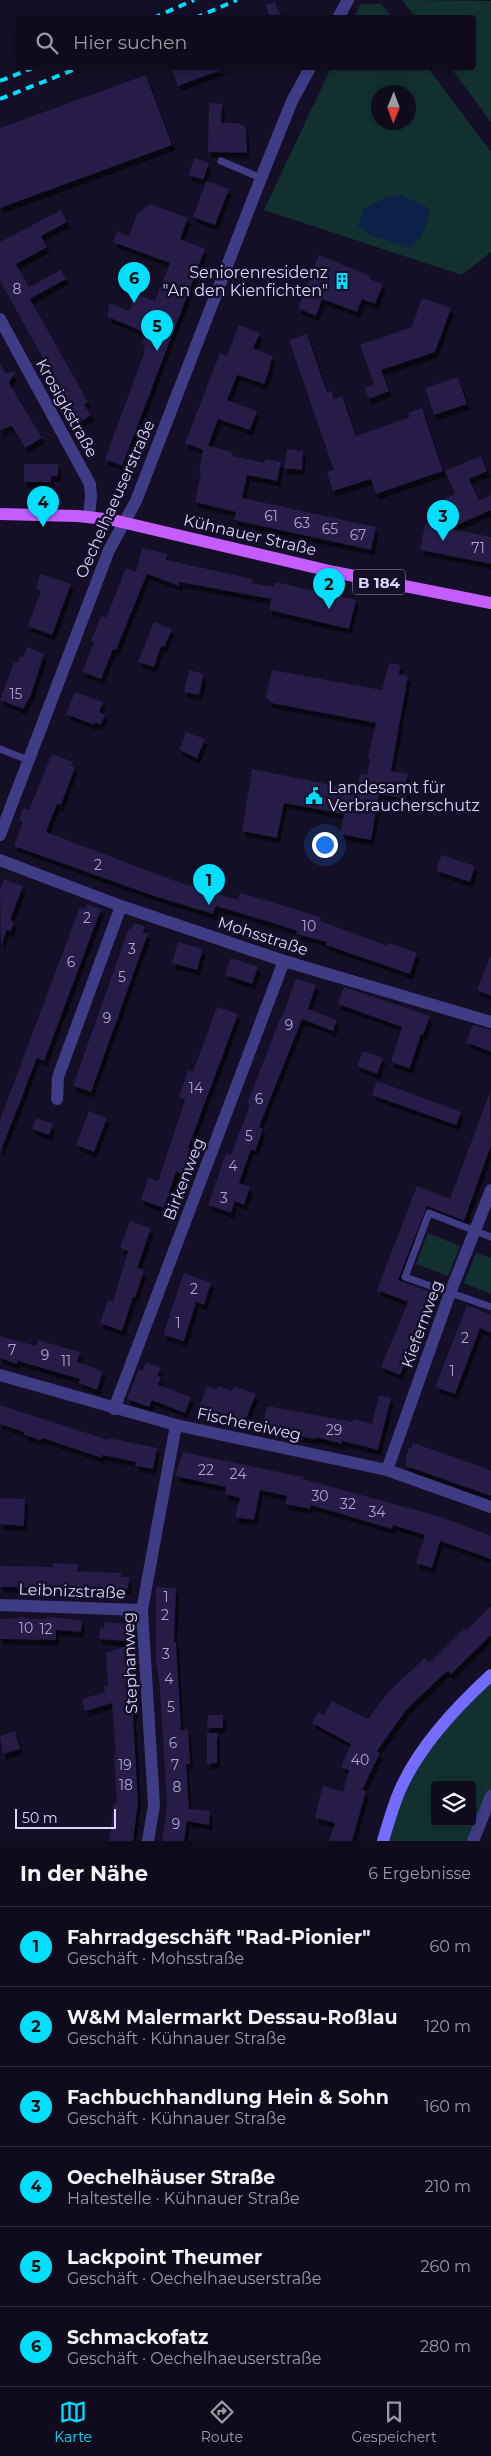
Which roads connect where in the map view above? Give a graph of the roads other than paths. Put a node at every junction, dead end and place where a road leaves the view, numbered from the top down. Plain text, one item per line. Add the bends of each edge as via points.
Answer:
1 (348, 0) edge
2 (340, 15) edge
3 (309, 70) edge
4 (221, 161) dead end
5 (261, 178) junction
6 (0, 319) edge
7 (0, 514) edge
8 (89, 517) junction
9 (123, 522) junction
10 (491, 604) edge
11 (0, 749) edge
12 (28, 760) junction
13 (0, 835) edge
14 (0, 860) edge
15 (121, 906) junction
16 (284, 960) junction
17 (491, 1022) edge
18 (57, 1099) dead end
19 (491, 1190) edge
20 (475, 1230) junction
21 (491, 1237) edge
22 (450, 1293) junction
23 (491, 1307) edge
24 (0, 1375) edge
25 (114, 1409) junction
26 (176, 1425) junction
27 (387, 1470) junction
28 (491, 1507) edge
29 (0, 1605) edge
30 (142, 1610) junction
31 (491, 1676) edge
32 (491, 1796) edge
33 (148, 1841) edge
34 (383, 1841) edge
35 (473, 1841) edge

1 - 2 street
3 - 5 street, Oechelhaeuserstraße via 295,95
4 - 5 lane
5 - 9 street, Oechelhaeuserstraße via 136,501
6 - 8 street, Krosigkstraße via 90,484
7 - 8 main road, Kühnauer Straße / B 184
8 - 9 main road, Kühnauer Straße / B 184
9 - 10 main road, Kühnauer Straße / B 184 via 334,572
9 - 12 street, Oechelhaeuserstraße
11 - 12 lane
12 - 13 street, Oechelhaeuserstraße
14 - 15 street, Mohsstraße
15 - 16 street, Mohsstraße
15 - 18 street via 58,1077
16 - 17 street, Mohsstraße
16 - 25 street, Birkenweg
19 - 20 street, Kiefernweg
20 - 21 lane
20 - 22 street, Kiefernweg
20 - 22 lane via 429,1213 405,1277
22 - 23 lane
22 - 27 street, Kiefernweg
24 - 25 street, Fischereiweg
25 - 26 street, Fischereiweg
26 - 27 street, Fischereiweg
26 - 30 street, Stephanweg
27 - 28 street, Fischereiweg
29 - 30 street, Leibnizstraße
30 - 33 street, Stephanweg via 154,1805
31 - 34 main road via 459,1704 416,1760 401,1788
32 - 35 street

